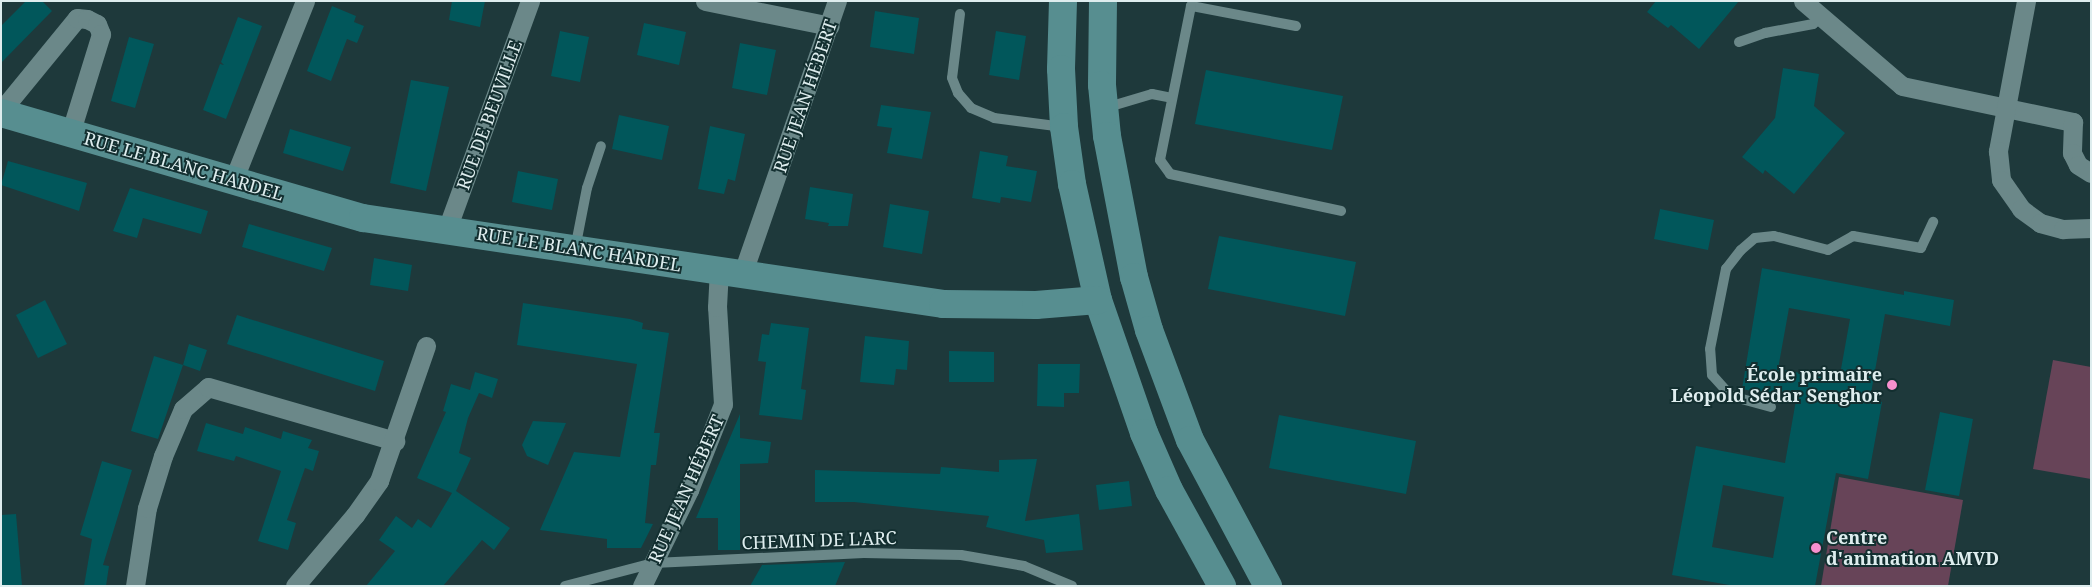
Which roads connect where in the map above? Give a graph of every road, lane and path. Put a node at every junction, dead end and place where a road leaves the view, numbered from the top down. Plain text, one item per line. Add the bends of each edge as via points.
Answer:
1 (305, 1) edge
2 (530, 1) edge
3 (705, 1) edge
4 (837, 1) edge
5 (1063, 1) edge
6 (1103, 1) edge
7 (1803, 1) edge
8 (2026, 1) edge
9 (960, 14) dead end
10 (1821, 17) junction
11 (830, 26) junction
12 (1296, 26) dead end
13 (1739, 42) dead end
14 (1172, 98) junction
15 (1104, 108) junction
16 (2007, 108) junction
17 (1, 112) edge
18 (1064, 127) junction
19 (70, 134) junction
20 (600, 146) dead end
21 (2091, 173) edge
22 (233, 180) junction
23 (1341, 211) dead end
24 (1933, 222) dead end
25 (2091, 228) edge
26 (447, 229) junction
27 (575, 249) junction
28 (731, 273) junction
29 (1098, 300) junction
30 (426, 346) dead end
31 (1771, 407) dead end
32 (395, 441) junction
33 (654, 563) junction
34 (135, 586) edge
35 (295, 586) edge
36 (565, 586) edge
37 (642, 586) edge
38 (1072, 586) edge
39 (1222, 586) edge
40 (1268, 586) edge

1 - 22 street
2 - 26 street, RUE DE BEUVILLE
3 - 11 street
4 - 11 street, RUE JEAN HÉBERT
5 - 18 street via 1061,69
6 - 15 street
7 - 10 street
8 - 16 street
9 - 18 lane via 952,78 958,93 971,108 994,118
10 - 13 lane via 1813,24 1765,33
10 - 16 street via 1902,86
11 - 28 street, RUE JEAN HÉBERT
12 - 14 lane via 1191,6
14 - 15 lane via 1152,94
14 - 23 lane via 1160,160 1170,174
15 - 40 street via 1112,173 1149,330 1190,440
16 - 21 street via 2073,122 2072,153 2078,165
16 - 25 street via 1998,151 2001,180 2012,200 2040,223 2063,229
17 - 19 street, RUE LE BLANC HARDEL
17 - 19 street, RUE LE BLANC HARDEL via 77,18 87,19 96,24 101,34
18 - 29 street via 1072,184
19 - 22 street, RUE LE BLANC HARDEL
20 - 27 lane via 587,188
22 - 26 street, RUE LE BLANC HARDEL via 363,218
24 - 31 lane via 1922,248 1853,236 1828,250 1774,236 1756,238 1741,250 1726,269 1710,349 1712,374 1731,396
26 - 27 street, RUE LE BLANC HARDEL
27 - 28 street, RUE LE BLANC HARDEL
28 - 29 street, RUE LE BLANC HARDEL via 944,304 1036,305
28 - 33 street, RUE JEAN HÉBERT via 717,306 723,404 689,490
29 - 39 street via 1144,433 1169,490
30 - 32 street
32 - 34 street via 208,387 183,409 163,456 147,508
32 - 35 street via 379,481
33 - 36 lane, CHEMIN DE L'ARC
33 - 37 street, RUE JEAN HÉBERT
33 - 38 lane, CHEMIN DE L'ARC via 864,553 961,555 1024,566

